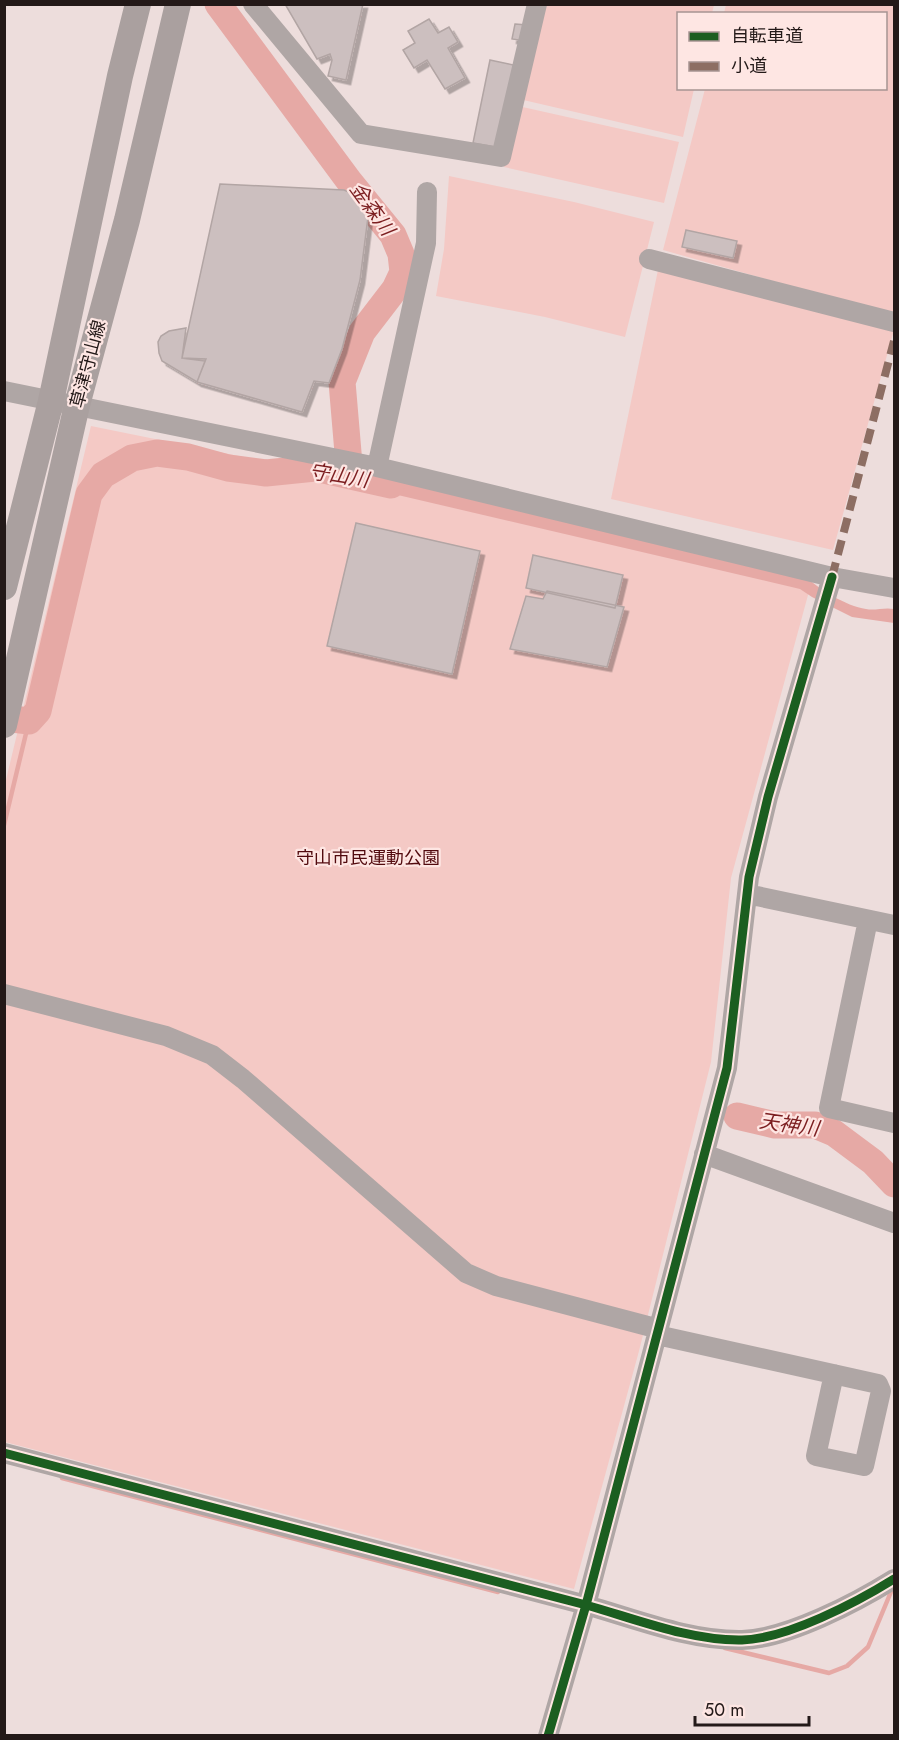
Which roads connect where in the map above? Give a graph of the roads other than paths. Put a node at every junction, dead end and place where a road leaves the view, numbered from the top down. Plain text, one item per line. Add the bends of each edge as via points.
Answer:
1 (138, 4) edge
2 (178, 4) edge
3 (254, 4) edge
4 (537, 4) edge
5 (427, 192) dead end
6 (650, 259) dead end
7 (894, 322) edge
8 (4, 390) edge
9 (51, 401) junction
10 (77, 405) junction
11 (370, 466) junction
12 (832, 577) junction
13 (4, 587) edge
14 (894, 588) edge
15 (4, 725) edge
16 (747, 894) junction
17 (868, 920) junction
18 (894, 925) edge
19 (4, 994) edge
20 (894, 1123) edge
21 (704, 1154) junction
22 (894, 1223) edge
23 (658, 1332) junction
24 (834, 1374) junction
25 (4, 1453) edge
26 (894, 1579) edge
27 (586, 1605) junction
28 (548, 1736) edge

1 - 9 main road, 草津守山線
2 - 10 main road, 草津守山線 via 127,220
3 - 4 street via 361,134 501,157
5 - 11 street via 426,243
6 - 7 street
8 - 9 street
9 - 10 street
9 - 13 main road, 草津守山線
10 - 11 street
10 - 15 main road, 草津守山線
11 - 12 street
12 - 14 street
12 - 16 street via 768,797
16 - 17 street
16 - 21 street via 727,1068
17 - 18 street
17 - 20 street via 829,1108
19 - 23 street via 166,1036 212,1055 466,1273 496,1286
21 - 22 street
21 - 23 street
23 - 24 street
23 - 27 street
24 - 24 street via 878,1384 881,1391 864,1466 816,1456
25 - 27 street
26 - 27 street via 827,1615 769,1636 744,1640 680,1632
27 - 28 street

